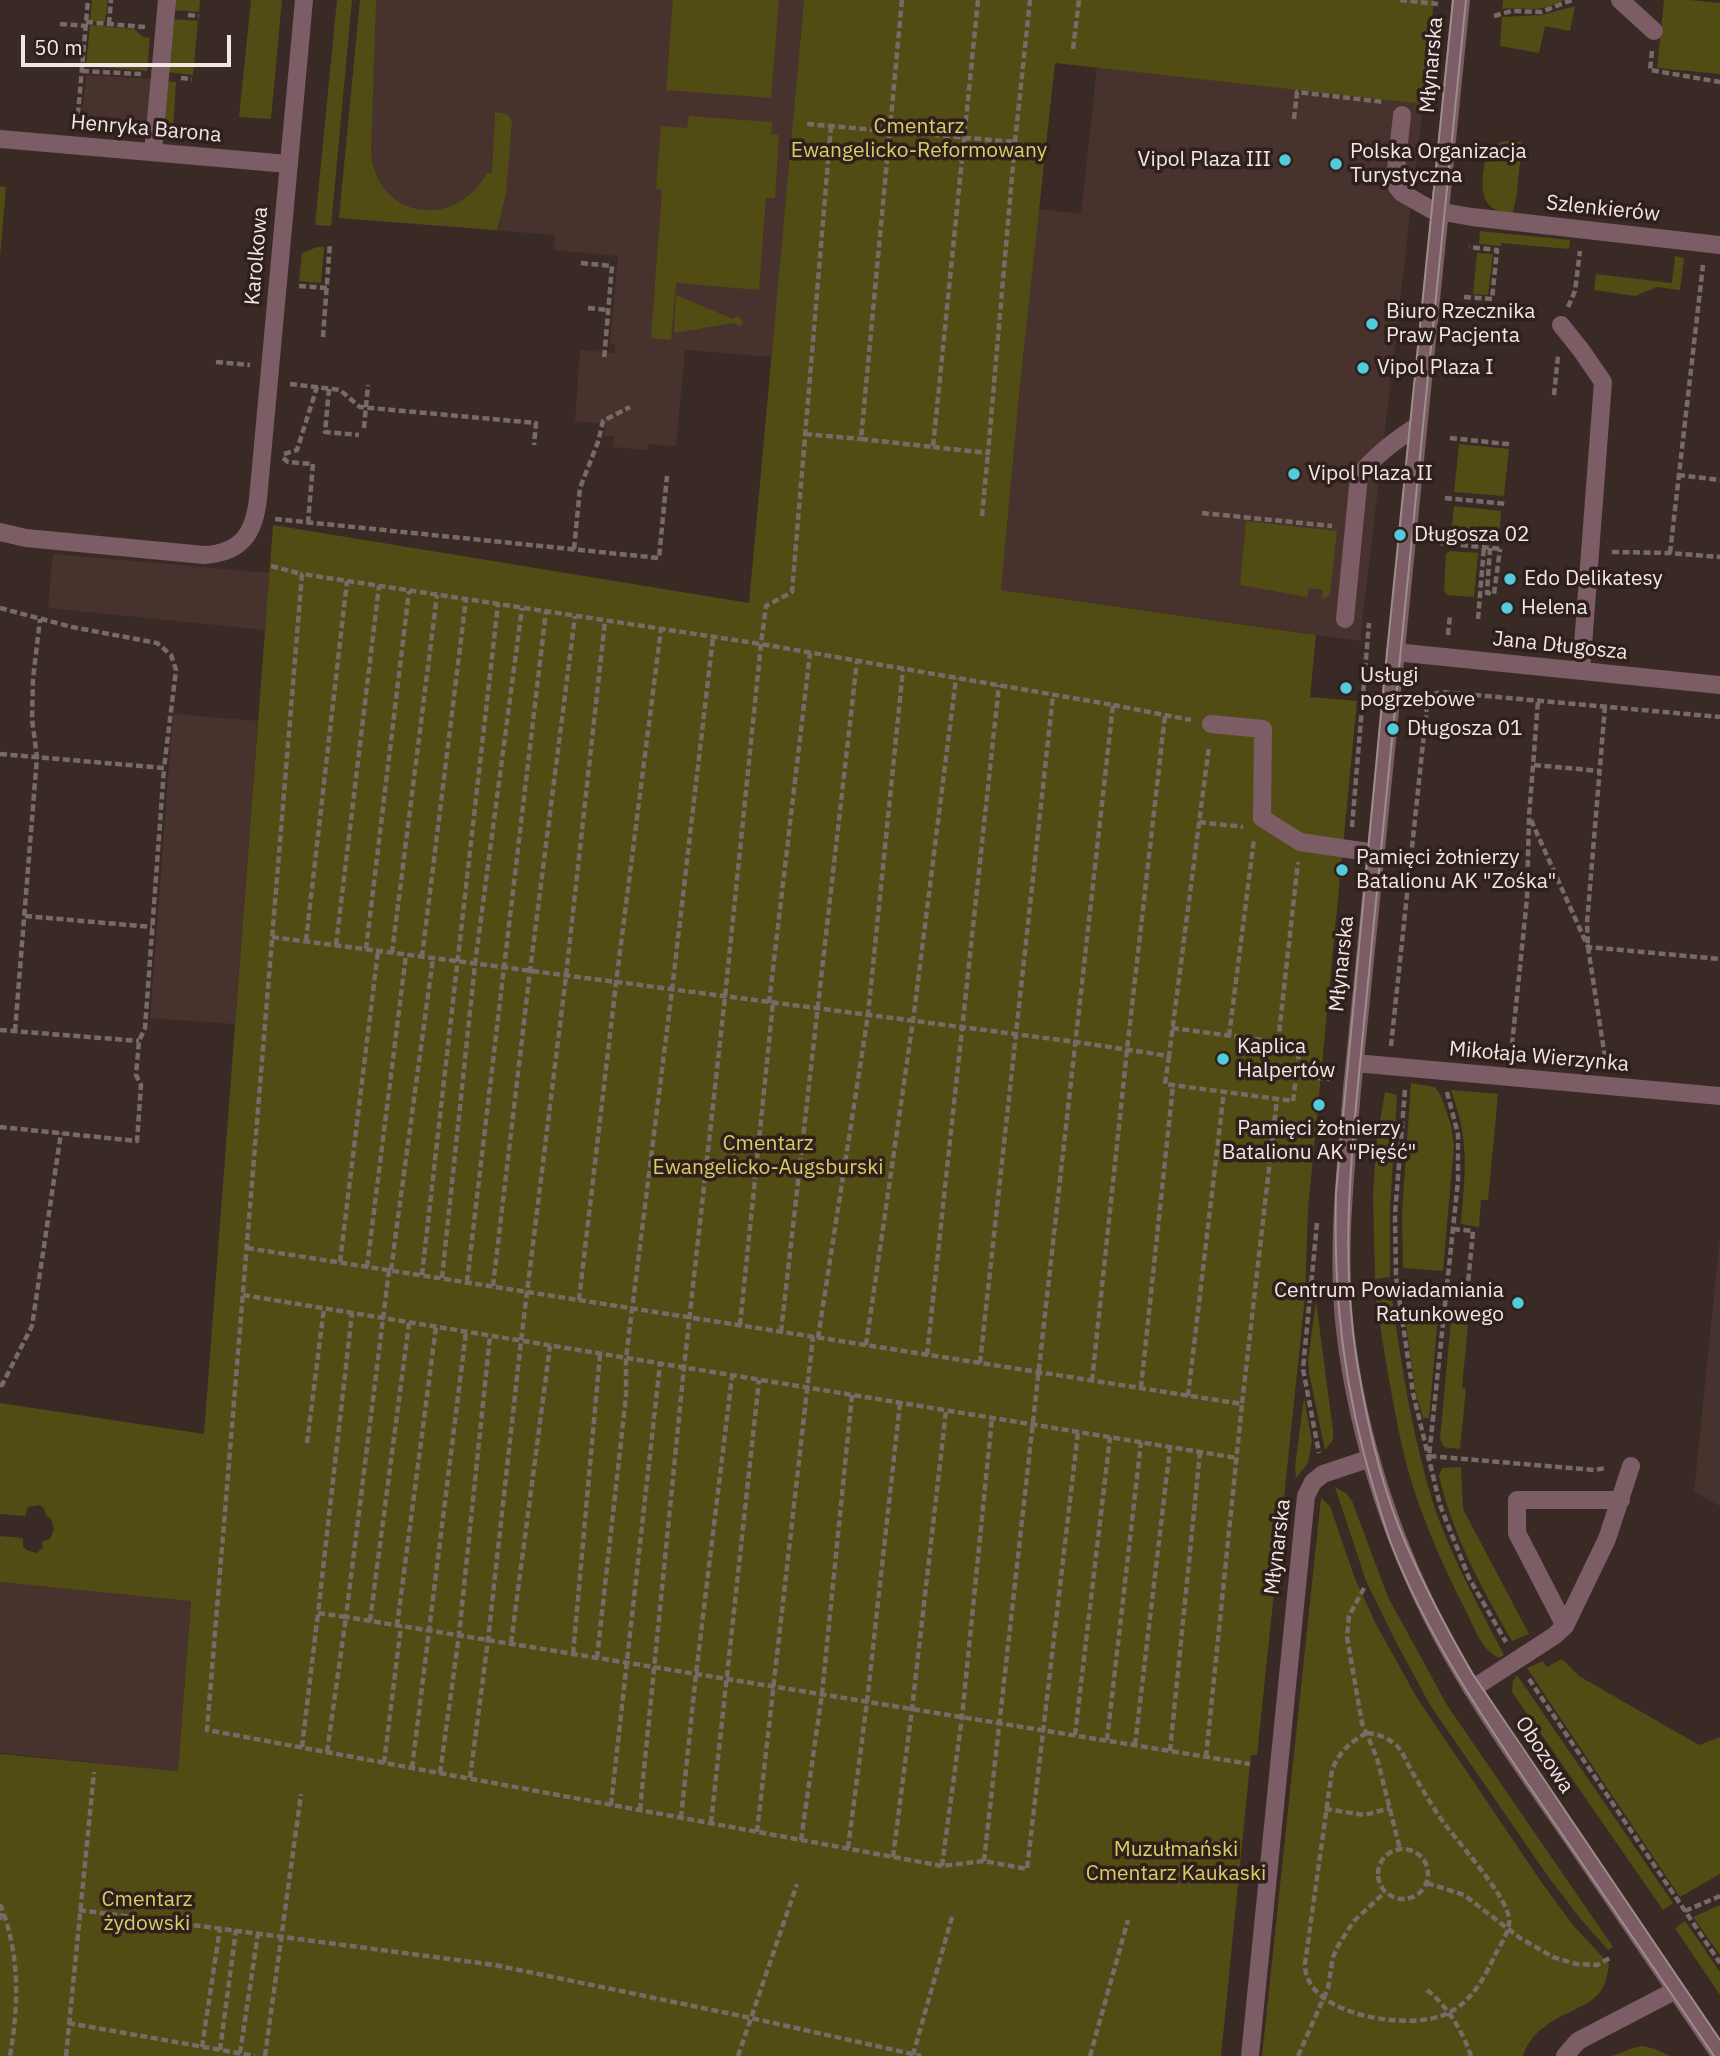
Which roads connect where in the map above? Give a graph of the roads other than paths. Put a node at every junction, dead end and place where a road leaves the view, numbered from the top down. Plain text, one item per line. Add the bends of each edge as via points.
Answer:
1 (167, 0) edge
2 (304, 0) edge
3 (1461, 0) edge
4 (1620, 0) edge
5 (1654, 31) road end
6 (1402, 115) dead end
7 (0, 139) edge
8 (153, 152) junction
9 (288, 164) junction
10 (1440, 212) junction
11 (1713, 244) edge
12 (1561, 326) dead end
13 (1417, 426) junction
14 (0, 532) edge
15 (1345, 619) dead end
16 (1395, 652) junction
17 (1581, 671) junction
18 (1720, 685) edge
19 (1211, 724) road end
20 (1375, 853) junction
21 (1355, 1063) junction
22 (1720, 1096) edge
23 (1371, 1458) junction
24 (1631, 1466) road end
25 (1621, 1500) junction
26 (1565, 1626) junction
27 (1472, 1689) junction
28 (1676, 1990) junction
29 (1720, 2055) edge
30 (1250, 2056) edge
31 (1565, 2056) edge

1 - 8 street
2 - 9 street, Karolkowa
3 - 10 street, Młynarska
4 - 5 street
6 - 10 street, Szlenkierów via 1395,180 1402,193
7 - 8 street, Henryka Barona
8 - 9 street, Henryka Barona
9 - 14 street, Karolkowa via 265,518 236,546 205,555
10 - 11 street, Szlenkierów
10 - 13 street, Młynarska
12 - 17 street via 1603,382
13 - 15 street via 1389,445 1359,476
13 - 16 street, Młynarska
16 - 17 street, Jana Długosza
16 - 20 street, Młynarska
17 - 18 street, Jana Długosza
19 - 20 street via 1263,729 1262,818 1300,842
20 - 21 street, Młynarska
21 - 22 street, Mikołaja Wierzynka
21 - 23 street, Młynarska via 1342,1283 1355,1391
23 - 27 street, Obozowa via 1420,1590
23 - 30 street, Młynarska via 1323,1474 1306,1496
24 - 25 street
25 - 26 street
25 - 26 street via 1517,1500 1517,1533
26 - 27 street
27 - 28 street, Obozowa
28 - 29 street, Obozowa
28 - 31 street via 1578,2041

